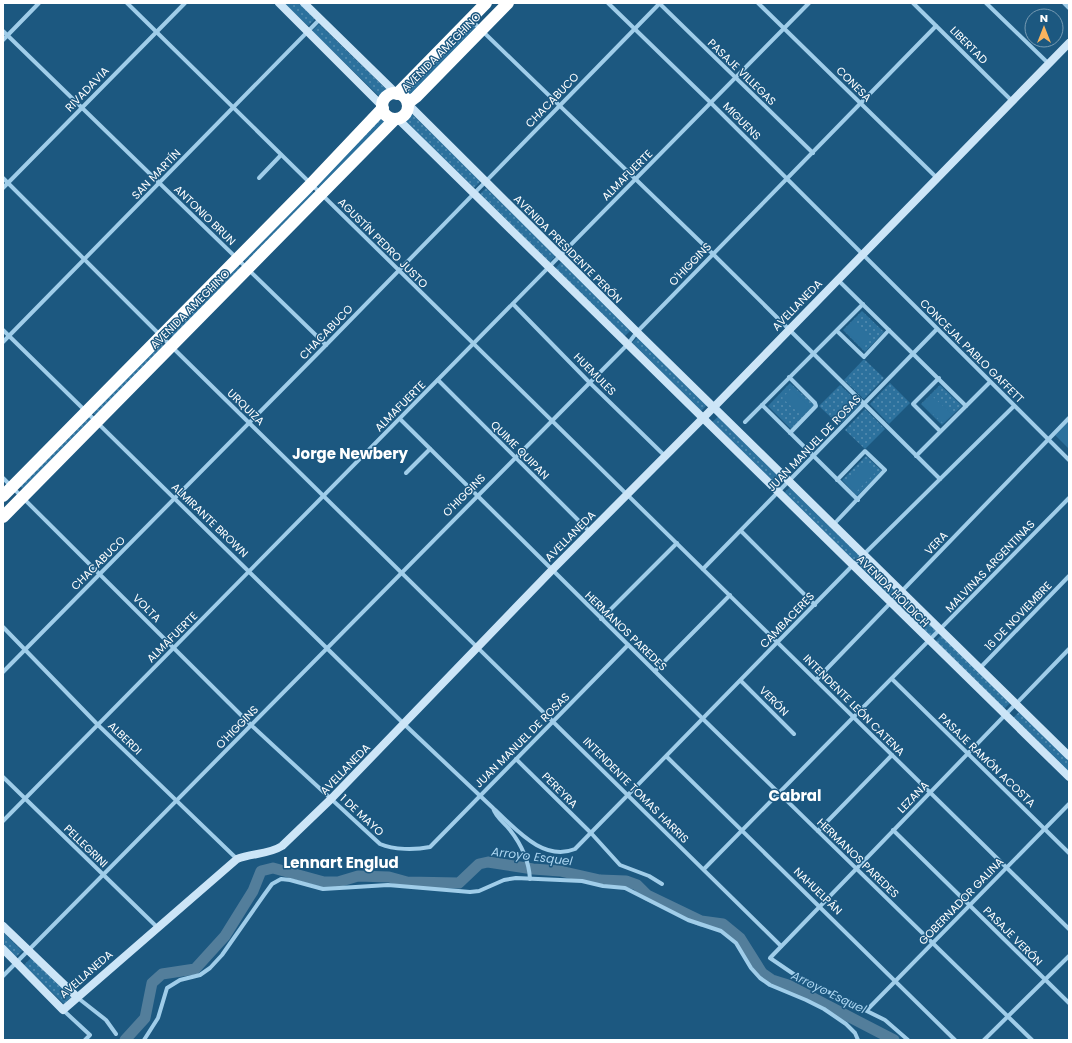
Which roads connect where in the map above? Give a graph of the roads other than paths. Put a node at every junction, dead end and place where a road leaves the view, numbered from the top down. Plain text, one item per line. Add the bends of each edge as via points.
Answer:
1 (39, 3) edge
2 (127, 3) edge
3 (185, 3) edge
4 (279, 3) edge
5 (304, 3) edge
6 (486, 3) edge
7 (508, 3) edge
8 (608, 3) edge
9 (659, 3) edge
10 (758, 3) edge
11 (810, 3) edge
12 (913, 3) edge
13 (986, 3) edge
14 (1064, 3) edge
15 (1069, 8) edge
16 (320, 18) junction
17 (470, 19) junction
18 (936, 26) junction
19 (784, 28) junction
20 (635, 29) junction
21 (482, 30) junction
22 (3, 31) edge
23 (156, 31) junction
24 (308, 32) junction
25 (8, 35) junction
26 (3, 40) edge
27 (1069, 43) edge
28 (1049, 64) junction
29 (736, 77) junction
30 (397, 94) junction
31 (1012, 100) junction
32 (711, 103) junction
33 (408, 104) junction
34 (861, 104) junction
35 (560, 105) junction
36 (383, 107) junction
37 (83, 108) junction
38 (233, 108) junction
39 (396, 119) junction
40 (813, 153) junction
41 (281, 155) junction
42 (3, 178) edge
43 (259, 178) dead end
44 (936, 178) junction
45 (636, 179) junction
46 (786, 179) junction
47 (485, 182) junction
48 (8, 183) junction
49 (160, 183) junction
50 (310, 184) junction
51 (3, 188) edge
52 (473, 194) junction
53 (321, 195) junction
54 (713, 254) junction
55 (863, 254) junction
56 (560, 256) junction
57 (237, 258) junction
58 (85, 260) junction
59 (549, 268) junction
60 (248, 269) junction
61 (398, 271) junction
62 (837, 280) junction
63 (513, 304) junction
64 (863, 304) junction
65 (789, 329) junction
66 (937, 329) junction
67 (3, 330) edge
68 (889, 330) junction
69 (837, 331) junction
70 (637, 332) junction
71 (160, 335) junction
72 (9, 336) junction
73 (3, 342) edge
74 (326, 345) junction
75 (473, 345) junction
76 (627, 345) junction
77 (171, 346) junction
78 (914, 353) junction
79 (814, 354) junction
80 (789, 377) junction
81 (939, 378) junction
82 (438, 380) junction
83 (589, 382) junction
84 (990, 382) junction
85 (864, 404) junction
86 (762, 405) junction
87 (966, 406) junction
88 (1014, 406) junction
89 (714, 407) junction
90 (85, 411) junction
91 (1069, 418) edge
92 (400, 419) junction
93 (702, 419) junction
94 (551, 420) junction
95 (96, 422) junction
96 (745, 422) dead end
97 (249, 423) junction
98 (940, 431) junction
99 (790, 433) junction
100 (1048, 440) junction
101 (430, 449) junction
102 (665, 456) junction
103 (916, 456) junction
104 (515, 457) junction
105 (813, 457) junction
106 (1069, 460) edge
107 (406, 473) dead end
108 (3, 478) edge
109 (940, 479) junction
110 (837, 480) junction
111 (789, 481) junction
112 (12, 487) junction
113 (778, 493) junction
114 (627, 494) junction
115 (3, 496) edge
116 (324, 496) junction
117 (477, 496) junction
118 (22, 497) junction
119 (175, 498) junction
120 (1069, 498) edge
121 (858, 500) junction
122 (3, 517) edge
123 (834, 524) junction
124 (741, 531) junction
125 (590, 532) junction
126 (677, 543) junction
127 (864, 554) junction
128 (852, 566) junction
129 (703, 569) junction
130 (552, 570) junction
131 (249, 572) junction
132 (401, 572) junction
133 (100, 574) junction
134 (1069, 576) edge
135 (901, 592) junction
136 (730, 595) junction
137 (890, 602) junction
138 (815, 605) junction
139 (601, 619) junction
140 (3, 627) edge
141 (940, 630) junction
142 (929, 641) junction
143 (778, 643) junction
144 (628, 645) junction
145 (328, 647) junction
146 (478, 647) junction
147 (174, 648) junction
148 (26, 649) junction
149 (1069, 649) edge
150 (979, 669) junction
151 (655, 671) junction
152 (3, 672) edge
153 (892, 679) junction
154 (816, 680) junction
155 (741, 681) junction
156 (1016, 704) junction
157 (1004, 715) junction
158 (855, 718) junction
159 (703, 719) junction
160 (554, 721) junction
161 (404, 724) junction
162 (98, 725) junction
163 (251, 725) junction
164 (794, 734) dead end
165 (967, 754) junction
166 (892, 755) junction
167 (1069, 756) edge
168 (666, 757) junction
169 (516, 759) junction
170 (3, 777) edge
171 (1069, 777) edge
172 (930, 792) junction
173 (780, 794) junction
174 (480, 795) junction
175 (629, 795) junction
176 (25, 799) junction
177 (331, 799) junction
178 (177, 801) junction
179 (1069, 804) edge
180 (494, 808) junction
181 (3, 822) edge
182 (1045, 829) junction
183 (893, 830) junction
184 (742, 831) junction
185 (818, 831) junction
186 (591, 833) junction
187 (380, 844) joint
188 (575, 849) joint
189 (1069, 853) edge
190 (237, 859) junction
191 (856, 868) junction
192 (1006, 868) junction
193 (704, 869) junction
194 (104, 875) junction
195 (530, 879) junction
196 (662, 884) dead end
197 (820, 906) junction
198 (969, 906) junction
199 (3, 926) edge
200 (157, 927) junction
201 (1069, 929) edge
202 (932, 943) junction
203 (781, 946) junction
204 (3, 950) edge
205 (27, 950) junction
206 (1069, 956) edge
207 (16, 962) junction
208 (3, 976) edge
209 (896, 980) junction
210 (1045, 980) junction
211 (76, 997) junction
212 (1069, 1003) edge
213 (63, 1010) junction
214 (867, 1010) junction
215 (1007, 1017) junction
216 (116, 1034) dead end
217 (85, 1040) edge
218 (144, 1040) edge
219 (858, 1040) edge
220 (908, 1040) edge
221 (955, 1040) edge
222 (984, 1040) edge
223 (1032, 1040) edge

1 - 25 street
2 - 23 street, AGUSTÍN PEDRO JUSTO
3 - 23 street, RIVADAVIA
4 - 24 street
5 - 16 street
6 - 17 highway, AVENIDA AMEGHINO
7 - 21 highway, AVENIDA AMEGHINO
8 - 20 street, MIGUENS
9 - 20 street, CHACABUCO
9 - 29 street, PASAJE VILLEGAS
10 - 19 street, CONESA
11 - 19 street, ALMAFUERTE
12 - 18 street, LIBERTAD
13 - 28 street
14 - 15 street
16 - 24 street, SAN MARTÍN
16 - 30 street
17 - 21 street
17 - 30 highway, AVENIDA AMEGHINO
18 - 31 street, LIBERTAD
18 - 34 street, O'HIGGINS
19 - 29 street, ALMAFUERTE
19 - 34 street, CONESA
20 - 32 street, MIGUENS
20 - 35 street, CHACABUCO
21 - 33 highway, AVENIDA AMEGHINO
21 - 35 street
22 - 25 street, ANTONIO BRUN
23 - 37 street, RIVADAVIA
23 - 38 street, AGUSTÍN PEDRO JUSTO
24 - 36 street
24 - 38 street, SAN MARTÍN
25 - 26 street
25 - 37 street, ANTONIO BRUN
27 - 28 street, AVELLANEDA
28 - 31 street, AVELLANEDA
29 - 32 street, ALMAFUERTE
29 - 40 street, PASAJE VILLEGAS
30 - 33 highway via 404,97
30 - 36 highway via 386,98
31 - 44 street, AVELLANEDA
32 - 45 street, ALMAFUERTE
32 - 46 street, MIGUENS
33 - 39 highway via 406,113
33 - 47 street, AVENIDA PRESIDENTE PERÓN
34 - 40 street, O'HIGGINS
34 - 44 street, CONESA
35 - 45 street
35 - 47 street, CHACABUCO
36 - 39 highway via 388,116
36 - 50 highway, AVENIDA AMEGHINO
37 - 48 street, RIVADAVIA
37 - 49 street, ANTONIO BRUN
38 - 41 street, AGUSTÍN PEDRO JUSTO
38 - 49 street, SAN MARTÍN
39 - 52 street
39 - 53 highway, AVENIDA AMEGHINO
40 - 46 street, O'HIGGINS
41 - 43 street
41 - 50 street, AGUSTÍN PEDRO JUSTO
42 - 48 street, URQUIZA
44 - 55 street, AVELLANEDA
45 - 54 street
45 - 56 street, ALMAFUERTE
46 - 54 street, O'HIGGINS
46 - 55 street, MIGUENS
47 - 52 street, CHACABUCO
47 - 56 street, AVENIDA PRESIDENTE PERÓN
48 - 51 street, RIVADAVIA
48 - 58 street, URQUIZA
49 - 57 street, ANTONIO BRUN
49 - 58 street, SAN MARTÍN
50 - 53 street, AGUSTÍN PEDRO JUSTO
50 - 57 highway, AVENIDA AMEGHINO
52 - 59 street
52 - 61 street, CHACABUCO
53 - 60 highway, AVENIDA AMEGHINO
53 - 61 street, AGUSTÍN PEDRO JUSTO
54 - 65 street
54 - 70 street, O'HIGGINS
55 - 62 street, AVELLANEDA
55 - 66 street, CONCEJAL PABLO GAFFETT
56 - 59 street, ALMAFUERTE
56 - 70 street, AVENIDA PRESIDENTE PERÓN
57 - 60 street, ANTONIO BRUN
57 - 71 highway, AVENIDA AMEGHINO
58 - 71 street, URQUIZA
58 - 72 street, SAN MARTÍN
59 - 63 street, ALMAFUERTE
59 - 76 street
60 - 74 street, ANTONIO BRUN
60 - 77 highway, AVENIDA AMEGHINO
61 - 74 street, CHACABUCO
61 - 75 street, AGUSTÍN PEDRO JUSTO
62 - 64 street
62 - 65 street, AVELLANEDA
63 - 75 street, ALMAFUERTE
63 - 83 street, HUEMULES
64 - 68 street
64 - 69 street
65 - 79 street
65 - 89 street, AVELLANEDA
66 - 78 street, JUAN MANUEL DE ROSAS
66 - 84 street, CONCEJAL PABLO GAFFETT
67 - 72 street, ALMIRANTE BROWN
68 - 69 street via 864,357
68 - 78 street
69 - 79 street
70 - 76 street, O'HIGGINS
70 - 89 street, AVENIDA PRESIDENTE PERÓN
71 - 77 street, URQUIZA
71 - 90 highway, AVENIDA AMEGHINO
72 - 73 street, SAN MARTÍN
72 - 90 street, ALMIRANTE BROWN
74 - 97 street, CHACABUCO
75 - 82 street, ALMAFUERTE
75 - 94 street, AGUSTÍN PEDRO JUSTO
76 - 83 street, O'HIGGINS
76 - 93 street
77 - 95 highway, AVENIDA AMEGHINO
77 - 97 street, URQUIZA
78 - 81 street
78 - 85 street, JUAN MANUEL DE ROSAS
79 - 80 street
79 - 85 street
80 - 86 street
80 - 99 street via 816,406
81 - 87 street
81 - 98 street via 913,404
82 - 92 street, ALMAFUERTE
82 - 104 street, QUIME QUIPAN
83 - 94 street, O'HIGGINS
83 - 102 street, HUEMULES
84 - 87 street
84 - 88 street, CONCEJAL PABLO GAFFETT
85 - 103 street
85 - 105 street, JUAN MANUEL DE ROSAS
86 - 96 street
86 - 99 street
87 - 98 street
88 - 100 street, CONCEJAL PABLO GAFFETT
88 - 109 street, CAMBACERES
89 - 93 street, AVELLANEDA
89 - 111 street, AVENIDA HOLDICH
90 - 95 street, ALMIRANTE BROWN
90 - 112 highway, AVENIDA AMEGHINO
91 - 100 street, VERA
92 - 101 street
92 - 116 street, ALMAFUERTE
93 - 102 street, AVELLANEDA
93 - 113 street, AVENIDA HOLDICH
94 - 104 street, O'HIGGINS
94 - 114 street, AGUSTÍN PEDRO JUSTO
95 - 118 highway, AVENIDA AMEGHINO
95 - 119 street, ALMIRANTE BROWN
97 - 116 street, URQUIZA
97 - 119 street, CHACABUCO
98 - 103 street
99 - 105 street
100 - 106 street, CONCEJAL PABLO GAFFETT
100 - 135 street, VERA
101 - 107 street
101 - 117 street
102 - 114 street, AVELLANEDA
103 - 109 street
104 - 117 street, O'HIGGINS
104 - 125 street, QUIME QUIPAN
105 - 110 street
105 - 111 street, JUAN MANUEL DE ROSAS
108 - 112 street, VOLTA
109 - 127 street, CAMBACERES
110 - 121 street
110 - 121 street via 865,451 885,470
111 - 113 street, JUAN MANUEL DE ROSAS
111 - 123 street, AVENIDA HOLDICH
112 - 115 highway, AVENIDA AMEGHINO
112 - 118 street, VOLTA
113 - 124 street, JUAN MANUEL DE ROSAS
113 - 128 street, AVENIDA HOLDICH
114 - 125 street, AVELLANEDA
114 - 126 street, INTENDENTE LEÓN CATENA
116 - 131 street, ALMAFUERTE
116 - 132 street, URQUIZA
117 - 130 street
117 - 132 street, O'HIGGINS
118 - 122 highway, AVENIDA AMEGHINO
118 - 133 street, VOLTA
119 - 131 street, ALMIRANTE BROWN
119 - 133 street, CHACABUCO
120 - 141 street, MALVINAS ARGENTINAS
121 - 123 street
123 - 127 street, AVENIDA HOLDICH
124 - 129 street, JUAN MANUEL DE ROSAS
124 - 138 street
125 - 130 street, AVELLANEDA
126 - 129 street, INTENDENTE LEÓN CATENA
126 - 139 street
127 - 128 street, CAMBACERES
127 - 135 street, AVENIDA HOLDICH
128 - 137 street, AVENIDA HOLDICH
128 - 138 street, CAMBACERES
129 - 136 street, INTENDENTE LEÓN CATENA
130 - 139 street, HERMANOS PAREDES
130 - 146 street, AVELLANEDA
131 - 145 street, ALMIRANTE BROWN
131 - 147 street, ALMAFUERTE
132 - 145 street, O'HIGGINS
132 - 146 street, URQUIZA
133 - 147 street, VOLTA
133 - 148 street, CHACABUCO
134 - 150 street, 16 DE NOVIEMBRE
135 - 137 street, VERA
135 - 141 street, AVENIDA HOLDICH
136 - 143 street, INTENDENTE LEÓN CATENA
136 - 151 street
137 - 142 street, AVENIDA HOLDICH
137 - 154 street, VERA
138 - 143 street, CAMBACERES
139 - 144 street, HERMANOS PAREDES
140 - 148 street, ALBERDI
141 - 142 street, MALVINAS ARGENTINAS
141 - 150 street, AVENIDA HOLDICH
142 - 153 street, MALVINAS ARGENTINAS
142 - 157 street, AVENIDA HOLDICH
143 - 154 street, INTENDENTE LEÓN CATENA
143 - 155 street, CAMBACERES
144 - 151 street, HERMANOS PAREDES
144 - 160 street, JUAN MANUEL DE ROSAS
145 - 161 street, ALMIRANTE BROWN
145 - 163 street, O'HIGGINS
146 - 160 street, INTENDENTE TOMAS HARRIS
146 - 161 street, AVELLANEDA
147 - 162 street, ALMAFUERTE
147 - 163 street, VOLTA
148 - 152 street, CHACABUCO
148 - 162 street, ALBERDI
149 - 156 street, LEZANA
150 - 156 street, AVENIDA HOLDICH
151 - 159 street, HERMANOS PAREDES
153 - 158 street, MALVINAS ARGENTINAS
153 - 165 street, PASAJE RAMÓN ACOSTA
154 - 158 street, INTENDENTE LEÓN CATENA
155 - 159 street, CAMBACERES
155 - 164 street, VERÓN
156 - 157 street, LEZANA
156 - 167 street, AVENIDA HOLDICH
157 - 165 street, LEZANA
157 - 171 street, AVENIDA HOLDICH
158 - 166 street, INTENDENTE LEÓN CATENA
158 - 173 street, MALVINAS ARGENTINAS
159 - 168 street, CAMBACERES
159 - 173 street, HERMANOS PAREDES
160 - 169 street, JUAN MANUEL DE ROSAS
160 - 175 street, INTENDENTE TOMAS HARRIS
161 - 174 street, ALMIRANTE BROWN
161 - 177 street, AVELLANEDA
162 - 176 street, ALMAFUERTE
162 - 178 street, ALBERDI
163 - 177 street, VOLTA
163 - 178 street, O'HIGGINS
165 - 172 street, LEZANA
165 - 182 street, PASAJE RAMÓN ACOSTA
166 - 172 street, INTENDENTE LEÓN CATENA
166 - 185 street
168 - 175 street, CAMBACERES
168 - 184 street, NAHUELPÁN
169 - 174 street, JUAN MANUEL DE ROSAS
169 - 186 street, PEREYRA
170 - 176 street, PELLEGRINI
172 - 183 street, LEZANA
172 - 192 street, INTENDENTE LEÓN CATENA
173 - 184 street, MALVINAS ARGENTINAS
173 - 185 street, HERMANOS PAREDES
174 - 180 street, ALMIRANTE BROWN
174 - 187 street, JUAN MANUEL DE ROSAS via 430,847 413,849
175 - 186 street, CAMBACERES
175 - 193 street, INTENDENTE TOMAS HARRIS
176 - 181 street, ALMAFUERTE
176 - 194 street, PELLEGRINI
177 - 187 street, 1 DE MAYO
177 - 190 street, AVELLANEDA via 282,846
178 - 190 street, ALBERDI
178 - 194 street, O'HIGGINS
179 - 182 street, GOBERNADOR GALINA
180 - 188 street, ALMIRANTE BROWN via 535,844 548,850 568,852
180 - 195 street via 496,816 510,831 527,861
182 - 189 street, PASAJE RAMÓN ACOSTA
182 - 192 street, GOBERNADOR GALINA
183 - 191 street, LEZANA
183 - 198 street, PASAJE VERÓN
184 - 193 street, MALVINAS ARGENTINAS
184 - 197 street, NAHUELPÁN
185 - 191 street, HERMANOS PAREDES
186 - 188 street, CAMBACERES
186 - 196 street, PEREYRA via 620,865
190 - 200 street, AVELLANEDA
191 - 197 street, LEZANA
191 - 202 street, HERMANOS PAREDES
192 - 198 street, GOBERNADOR GALINA
192 - 201 street, INTENDENTE LEÓN CATENA
193 - 203 street, INTENDENTE TOMAS HARRIS
194 - 200 street, PELLEGRINI
194 - 205 street, O'HIGGINS
195 - 218 street via 512,879 470,892 388,885 323,889 281,880 272,884 210,968 200,975 180,980 167,988 158,1018
195 - 219 street via 582,881 603,886 619,886 688,920 721,931 736,943 760,978 814,1004 846,1024
197 - 203 street, LEZANA
197 - 209 street, NAHUELPÁN
198 - 202 street, GOBERNADOR GALINA
198 - 210 street, PASAJE VERÓN
199 - 205 street
200 - 211 street, AVELLANEDA
202 - 209 street, GOBERNADOR GALINA
202 - 215 street, HERMANOS PAREDES
203 - 214 street, LEZANA via 770,958 798,977
204 - 207 street
205 - 207 street, O'HIGGINS
205 - 211 street
206 - 210 street
207 - 208 street, O'HIGGINS
207 - 213 street
209 - 214 street, GOBERNADOR GALINA
209 - 221 street, NAHUELPÁN
210 - 212 street, PASAJE VERÓN
210 - 215 street
211 - 213 street, AVELLANEDA
211 - 216 street via 106,1020
213 - 217 street via 90,1035
214 - 220 street via 896,1028
215 - 222 street
215 - 223 street, HERMANOS PAREDES

